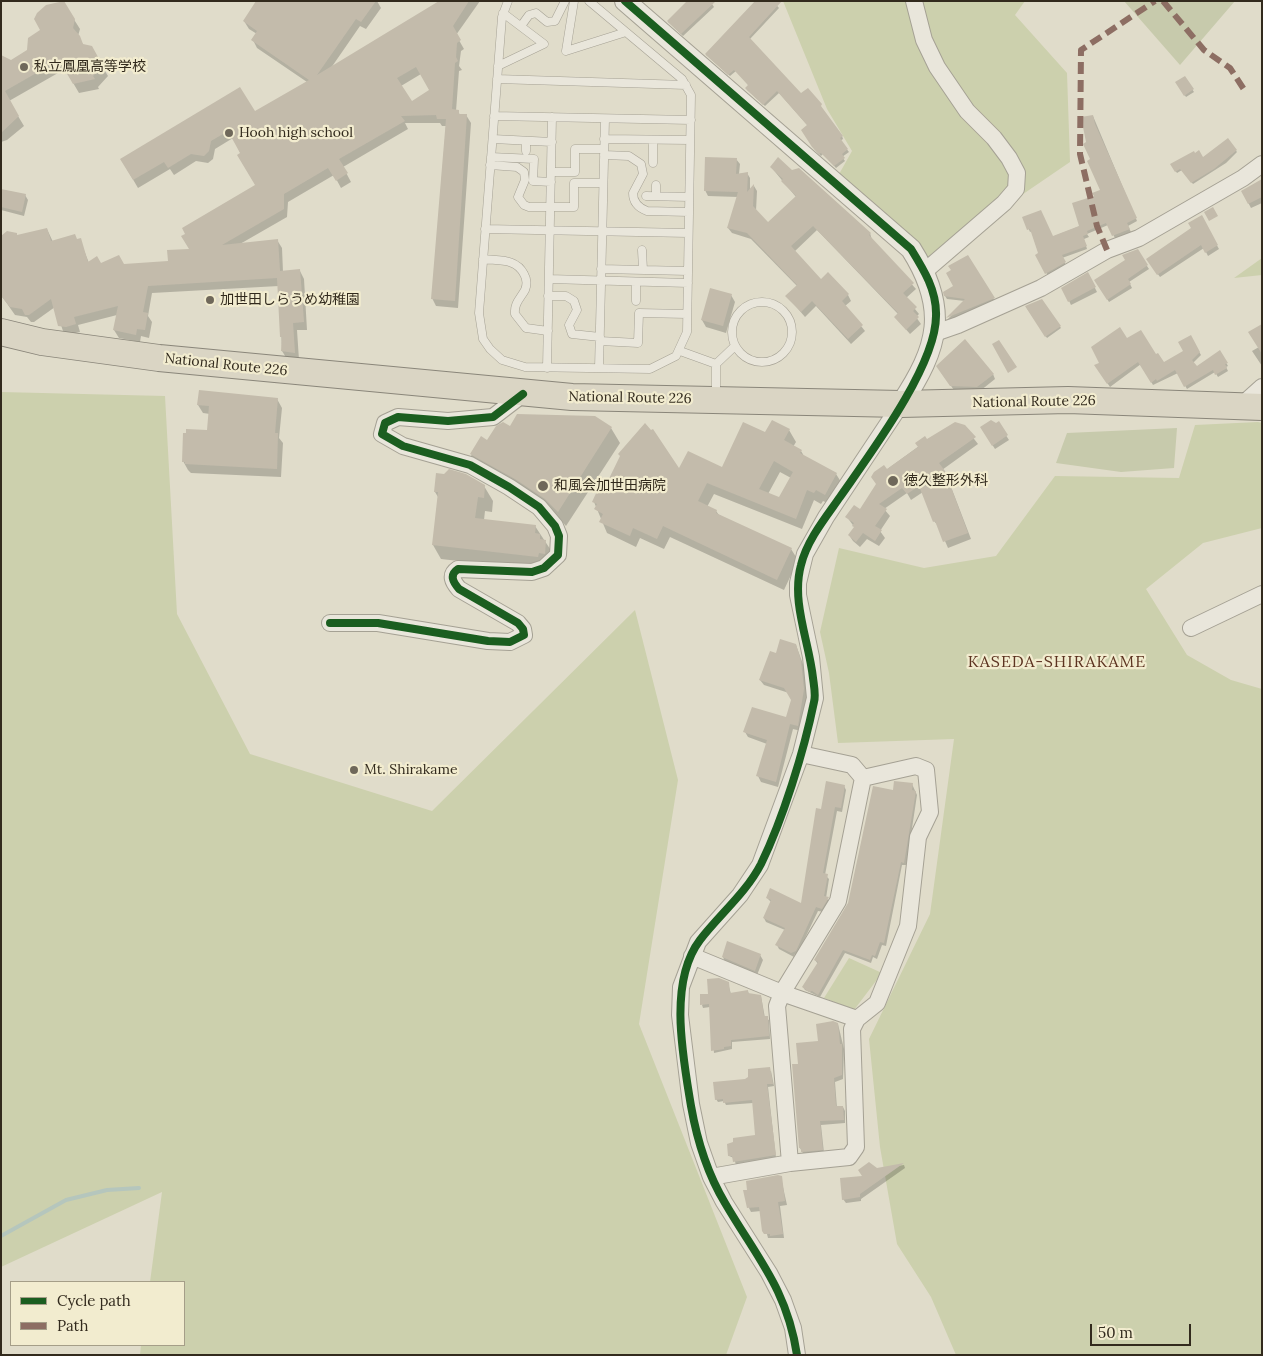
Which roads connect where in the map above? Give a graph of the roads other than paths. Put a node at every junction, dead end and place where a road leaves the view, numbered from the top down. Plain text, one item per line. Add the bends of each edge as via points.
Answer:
1 (508, 1) edge
2 (566, 1) edge
3 (574, 1) edge
4 (589, 1) edge
5 (625, 1) edge
6 (914, 1) edge
7 (503, 13) junction
8 (521, 26) junction
9 (626, 32) junction
10 (498, 66) junction
11 (497, 80) junction
12 (686, 85) junction
13 (494, 116) junction
14 (552, 117) junction
15 (605, 119) junction
16 (691, 120) junction
17 (492, 139) junction
18 (604, 140) junction
19 (653, 140) junction
20 (690, 140) junction
21 (526, 141) junction
22 (552, 142) junction
23 (526, 152) dead end
24 (604, 152) junction
25 (491, 161) junction
26 (653, 163) dead end
27 (1262, 164) edge
28 (551, 172) junction
29 (551, 182) junction
30 (603, 183) junction
31 (656, 185) dead end
32 (646, 196) dead end
33 (656, 196) junction
34 (689, 197) junction
35 (550, 208) junction
36 (689, 212) junction
37 (485, 229) junction
38 (550, 230) junction
39 (602, 232) junction
40 (688, 233) junction
41 (642, 250) dead end
42 (483, 259) junction
43 (602, 269) junction
44 (643, 270) junction
45 (688, 271) junction
46 (925, 271) junction
47 (549, 279) junction
48 (601, 281) junction
49 (636, 282) junction
50 (688, 283) junction
51 (548, 296) junction
52 (636, 301) dead end
53 (687, 314) junction
54 (548, 330) junction
55 (1, 332) edge
56 (935, 333) junction
57 (600, 339) junction
58 (735, 346) junction
59 (680, 351) junction
60 (716, 364) junction
61 (547, 368) junction
62 (599, 368) junction
63 (1262, 387) edge
64 (524, 394) junction
65 (716, 400) junction
66 (901, 404) junction
67 (1252, 406) edge
68 (1262, 594) edge
69 (330, 623) dead end
70 (1191, 628) dead end
71 (801, 754) junction
72 (862, 778) junction
73 (692, 956) junction
74 (782, 993) junction
75 (857, 1019) junction
76 (790, 1164) junction
77 (712, 1177) junction
78 (797, 1355) edge

1 - 7 lane
2 - 8 lane via 555,21 547,22 536,13 529,15
3 - 9 lane via 566,51
4 - 9 lane
5 - 46 street via 911,249
6 - 46 street via 924,40 937,67 967,111 994,138 1017,173 1016,189 1004,203
7 - 8 lane
7 - 10 lane
8 - 10 lane via 544,44
9 - 12 lane
10 - 11 lane
11 - 12 lane
11 - 13 lane
12 - 16 lane via 691,96
13 - 14 lane
13 - 17 lane
14 - 15 lane
14 - 22 lane
15 - 16 lane
15 - 18 lane
16 - 20 lane
17 - 21 lane
17 - 25 lane
18 - 19 lane
18 - 24 lane
19 - 20 lane
19 - 26 lane
20 - 34 lane
21 - 22 lane
21 - 23 lane
22 - 28 lane
24 - 28 lane via 575,149 575,172
24 - 30 lane
24 - 36 lane via 629,156 641,164 642,179 633,193 635,202 642,209
25 - 29 lane via 534,159 533,181
25 - 35 lane via 521,170 526,180 518,192 520,202 529,208
25 - 37 lane
27 - 56 street via 1139,238 1107,250 1041,288
28 - 29 lane
29 - 35 lane
30 - 35 lane via 574,183 574,207
30 - 39 lane
31 - 33 lane
32 - 33 lane
33 - 34 lane
34 - 36 lane
35 - 38 lane
36 - 40 lane
37 - 38 lane
37 - 42 lane
38 - 39 lane
38 - 47 lane
39 - 40 lane
39 - 43 lane
40 - 45 lane
41 - 44 lane
42 - 54 lane via 511,262 520,267 526,284 516,303 515,314 526,328
42 - 61 lane via 479,314 483,339 502,360 525,368
43 - 44 lane
43 - 48 lane
44 - 45 lane
45 - 50 lane
46 - 56 street via 934,296
47 - 48 lane
47 - 51 lane
48 - 49 lane
48 - 57 lane
49 - 50 lane
49 - 52 lane
50 - 53 lane
51 - 54 lane
51 - 57 lane via 566,296 574,301 577,310 568,325 572,334
53 - 57 lane via 639,313 638,343
53 - 59 lane via 687,332
54 - 61 lane
55 - 64 highway, National Route 226 via 42,342 159,358
56 - 66 street via 917,379
57 - 62 lane
58 - 58 lane via 732,326 743,308 771,303 786,314 792,331 791,341 780,356 761,362 751,360
58 - 60 lane
59 - 60 lane
59 - 62 lane via 664,364 650,369
60 - 65 lane
61 - 62 lane
63 - 67 street
64 - 65 highway, National Route 226
64 - 69 street via 493,417 448,420 398,417 385,423 382,434 403,446 470,465 539,508 555,526 560,547 553,562 544,568 532,572 458,569 452,578 459,589 518,623 524,635 510,642 378,623
65 - 66 highway, National Route 226
66 - 67 highway, National Route 226 via 1068,400
66 - 71 street via 826,517 801,564 798,595 811,657 815,698
68 - 70 street
71 - 72 street via 852,765
71 - 73 street via 760,865 740,895 698,942
72 - 74 street via 838,901
72 - 75 street via 916,766 926,770 930,812 918,837 908,926 877,1003
73 - 74 street
73 - 77 street via 681,987 680,1016 691,1104 699,1143
74 - 75 street
74 - 76 street via 777,1006
75 - 76 street via 852,1029 856,1147 849,1157
76 - 77 street
77 - 78 street via 783,1300 793,1328

